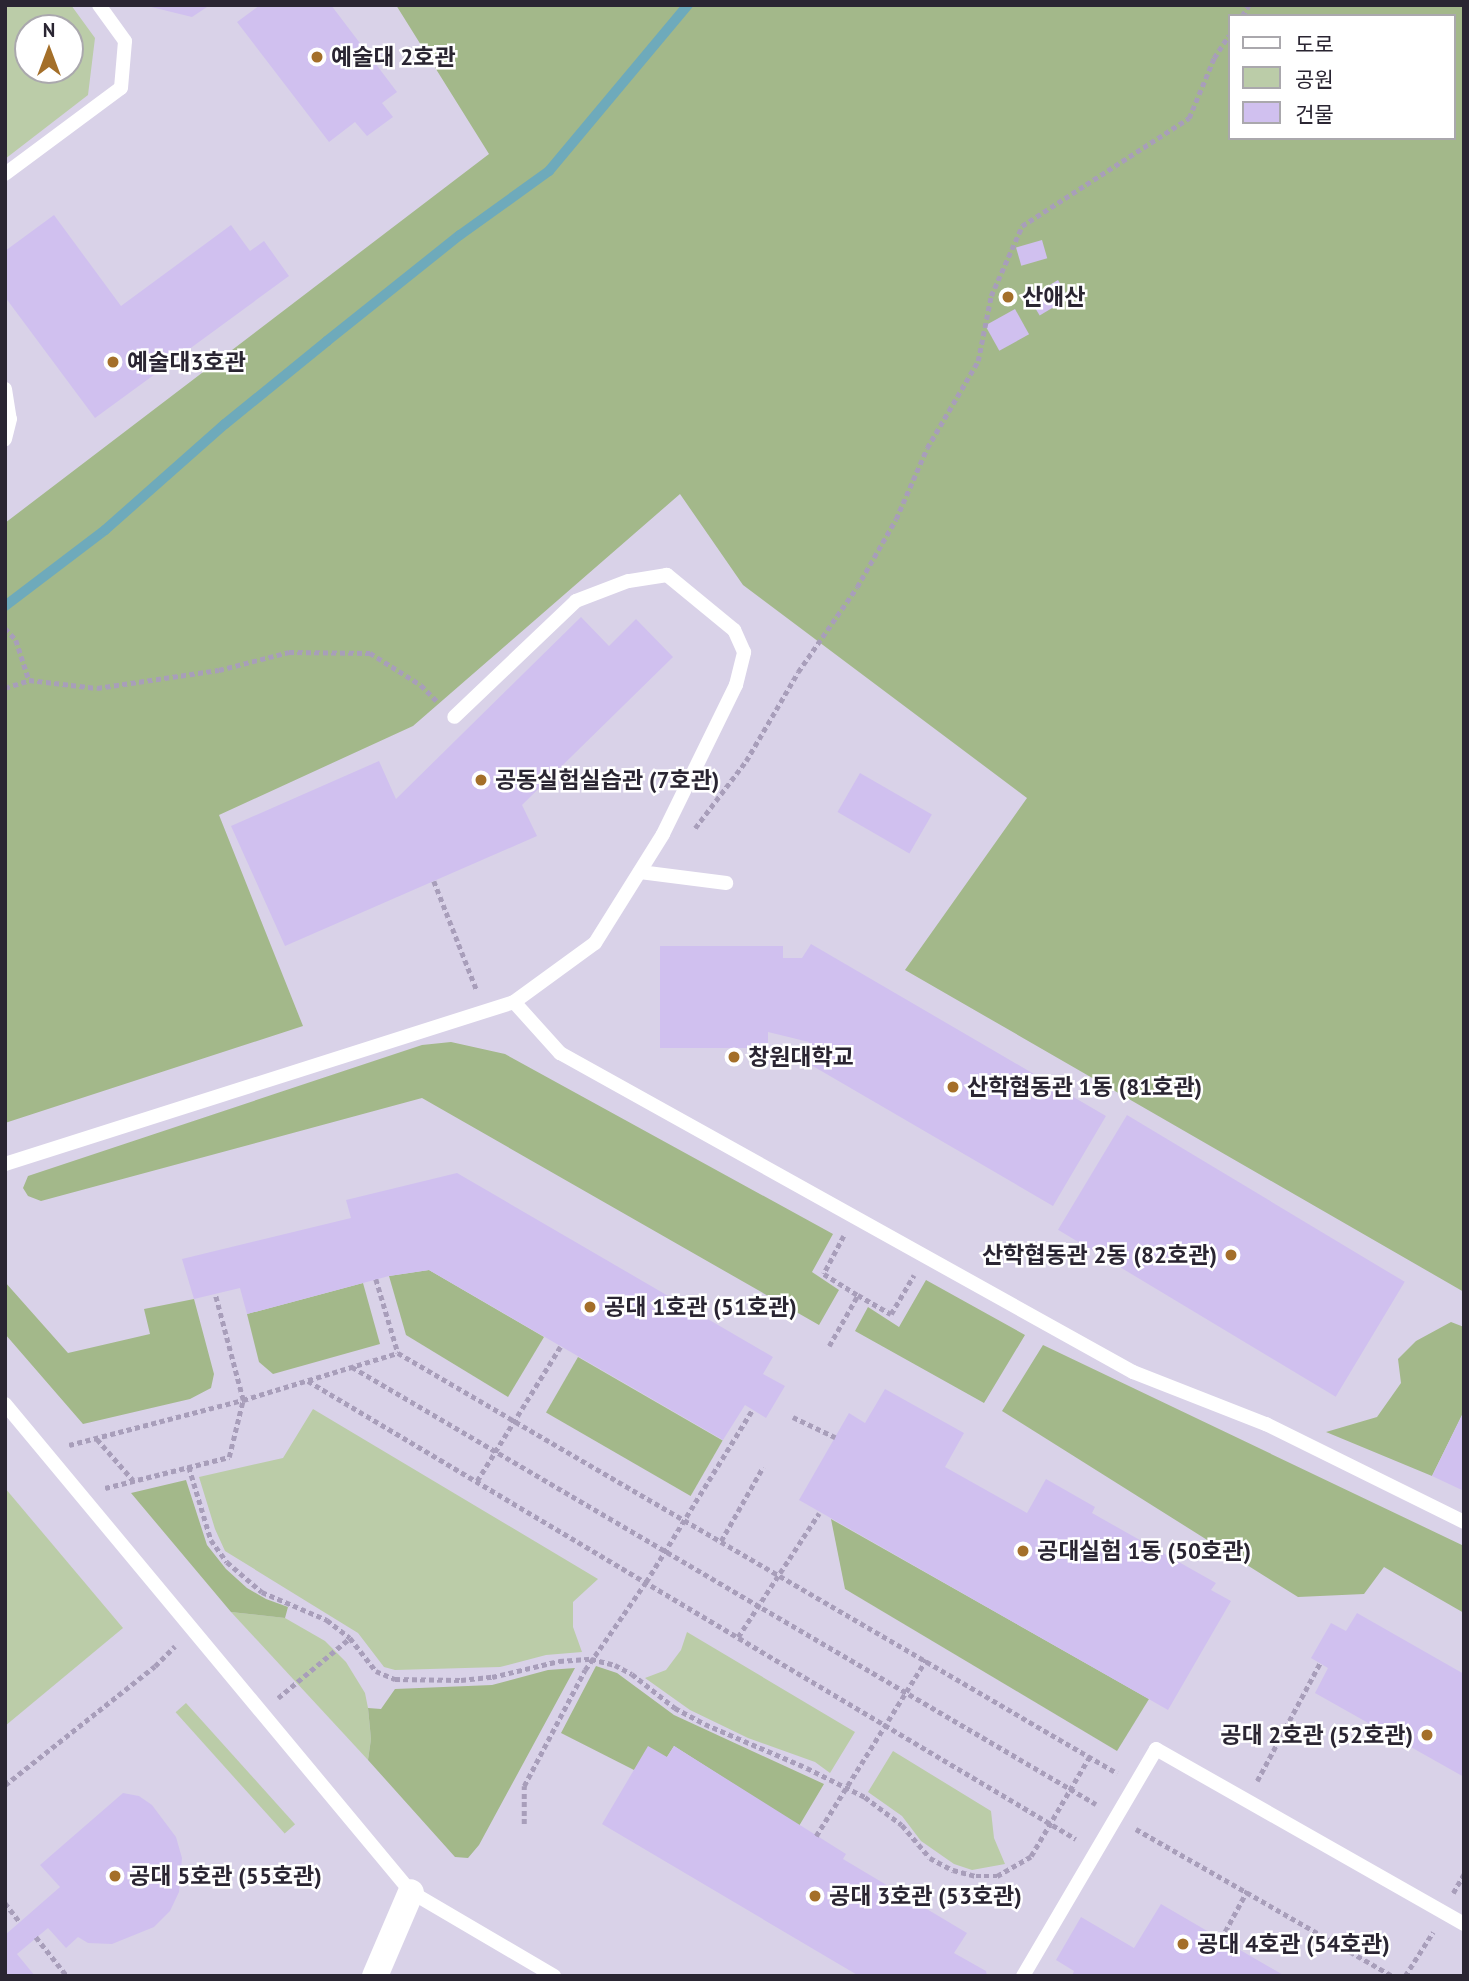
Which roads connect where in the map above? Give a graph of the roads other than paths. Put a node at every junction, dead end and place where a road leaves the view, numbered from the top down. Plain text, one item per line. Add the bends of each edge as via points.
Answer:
1 (99, 5) edge
2 (5, 174) edge
3 (5, 389) edge
4 (5, 439) edge
5 (454, 717) road end
6 (640, 872) junction
7 (726, 883) dead end
8 (514, 1002) junction
9 (5, 1164) edge
10 (5, 1404) edge
11 (1464, 1522) edge
12 (411, 1892) junction
13 (1464, 1924) edge
14 (375, 1976) edge
15 (554, 1976) edge
16 (1023, 1976) edge

1 - 2 lane via 125,41 121,88
3 - 4 lane via 10,419
5 - 6 lane via 576,601 599,590 667,575 734,630 744,652 736,685
6 - 7 lane
6 - 8 lane via 595,943
8 - 9 lane
8 - 11 lane via 560,1053 1133,1372 1266,1424
10 - 12 lane
12 - 14 street
12 - 15 lane
13 - 16 lane via 1156,1749

